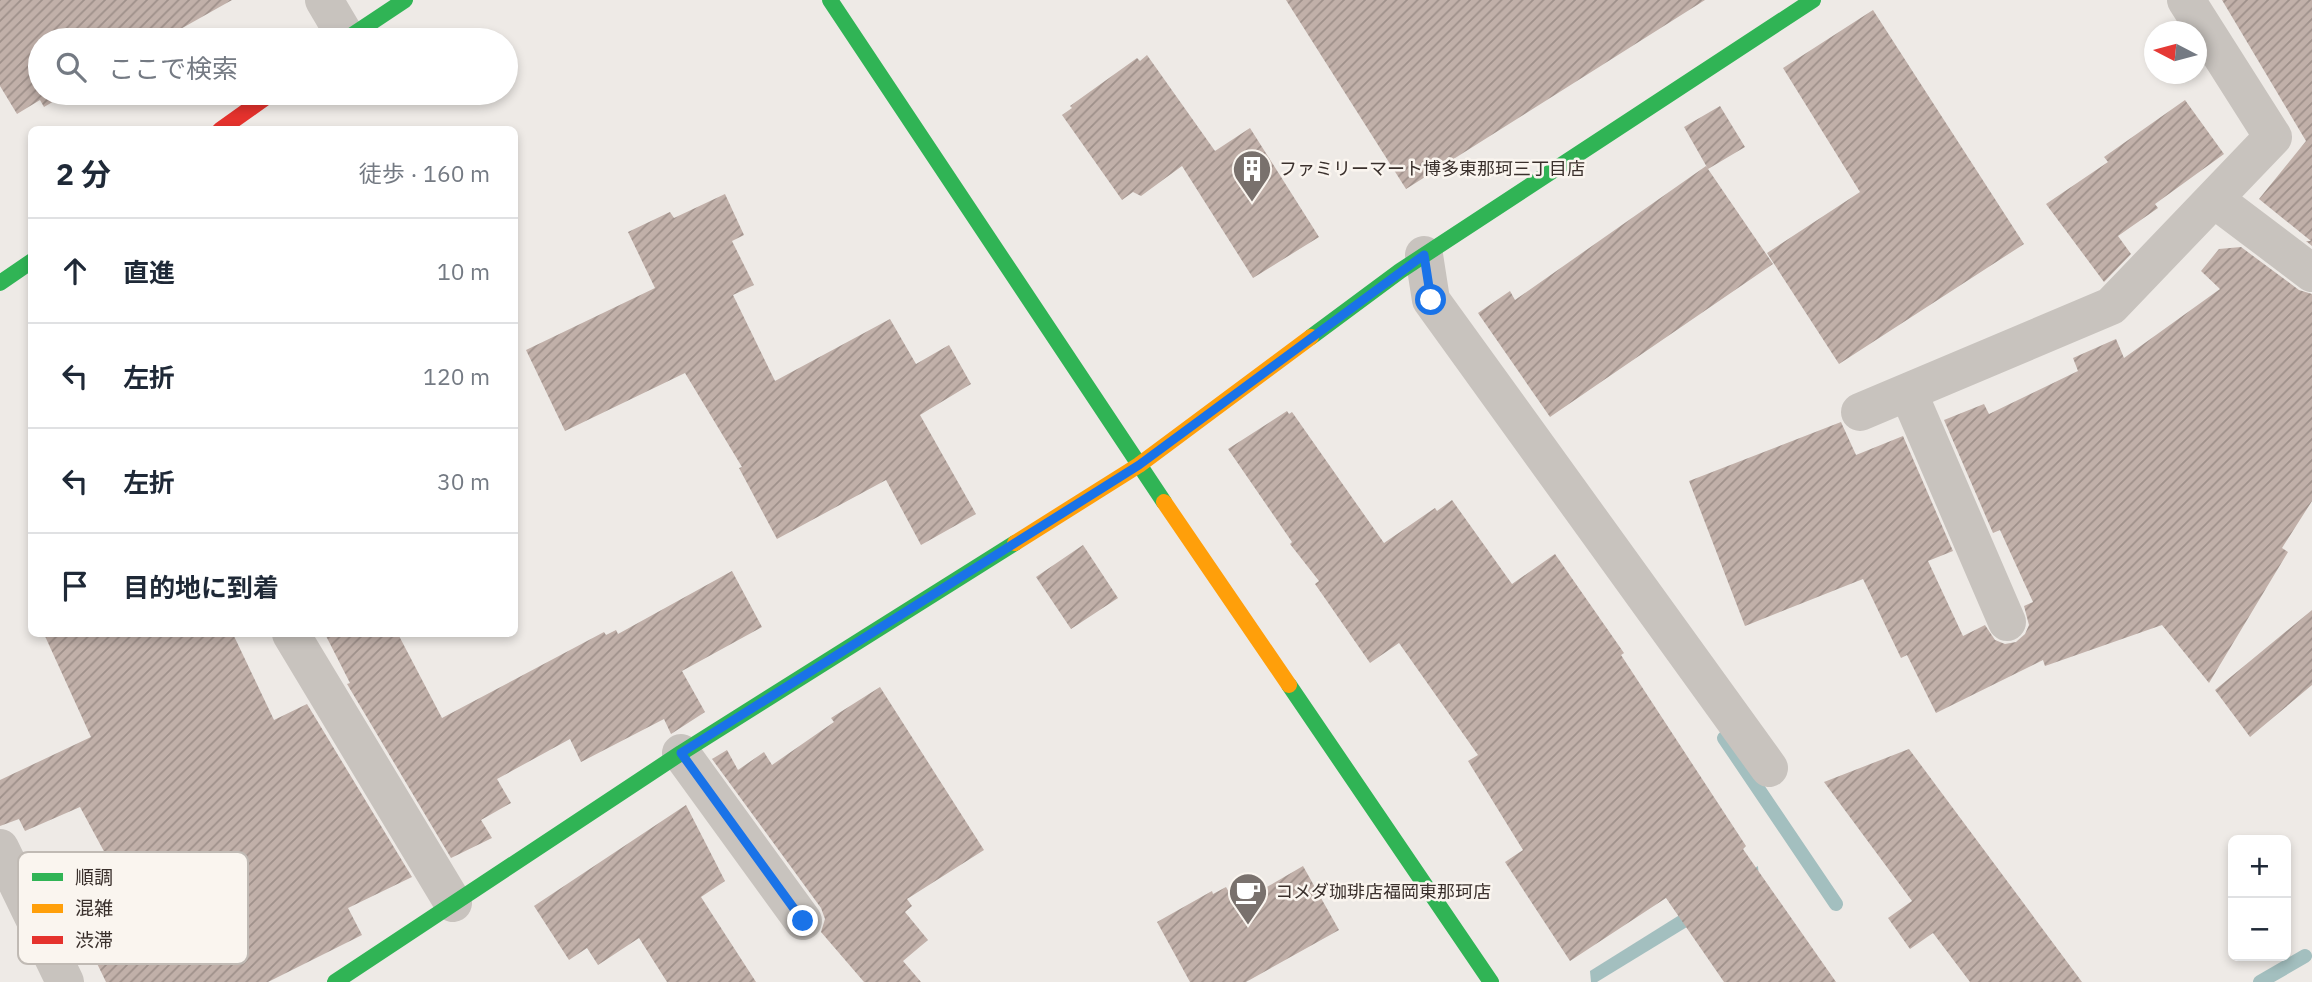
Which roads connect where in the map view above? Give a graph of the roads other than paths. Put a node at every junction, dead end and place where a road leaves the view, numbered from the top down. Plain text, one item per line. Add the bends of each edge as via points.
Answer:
1 (324, 0) edge
2 (405, 0) edge
3 (830, 0) edge
4 (1813, 0) edge
5 (2186, 0) edge
6 (339, 28) edge
7 (364, 28) edge
8 (255, 105) edge
9 (226, 126) edge
10 (2214, 199) junction
11 (1424, 255) junction
12 (28, 264) edge
13 (2312, 273) edge
14 (0, 283) edge
15 (1908, 392) junction
16 (1860, 412) dead end
17 (1139, 465) junction
18 (2007, 622) dead end
19 (293, 637) edge
20 (681, 753) junction
21 (1769, 768) dead end
22 (0, 848) edge
23 (18, 885) edge
24 (453, 902) junction
25 (803, 921) dead end
26 (56, 964) edge
27 (65, 982) edge
28 (335, 982) edge
29 (1491, 982) edge

1 - 6 street
2 - 7 street
3 - 17 street
4 - 11 street
5 - 10 street via 2273,137
8 - 9 street
10 - 13 street
10 - 15 street via 2111,306
11 - 17 street
11 - 21 street via 1431,300
12 - 14 street
15 - 16 street
15 - 18 street
17 - 20 street
17 - 29 street
19 - 24 street
20 - 24 street
20 - 25 street
22 - 23 street
24 - 28 street
26 - 27 street

